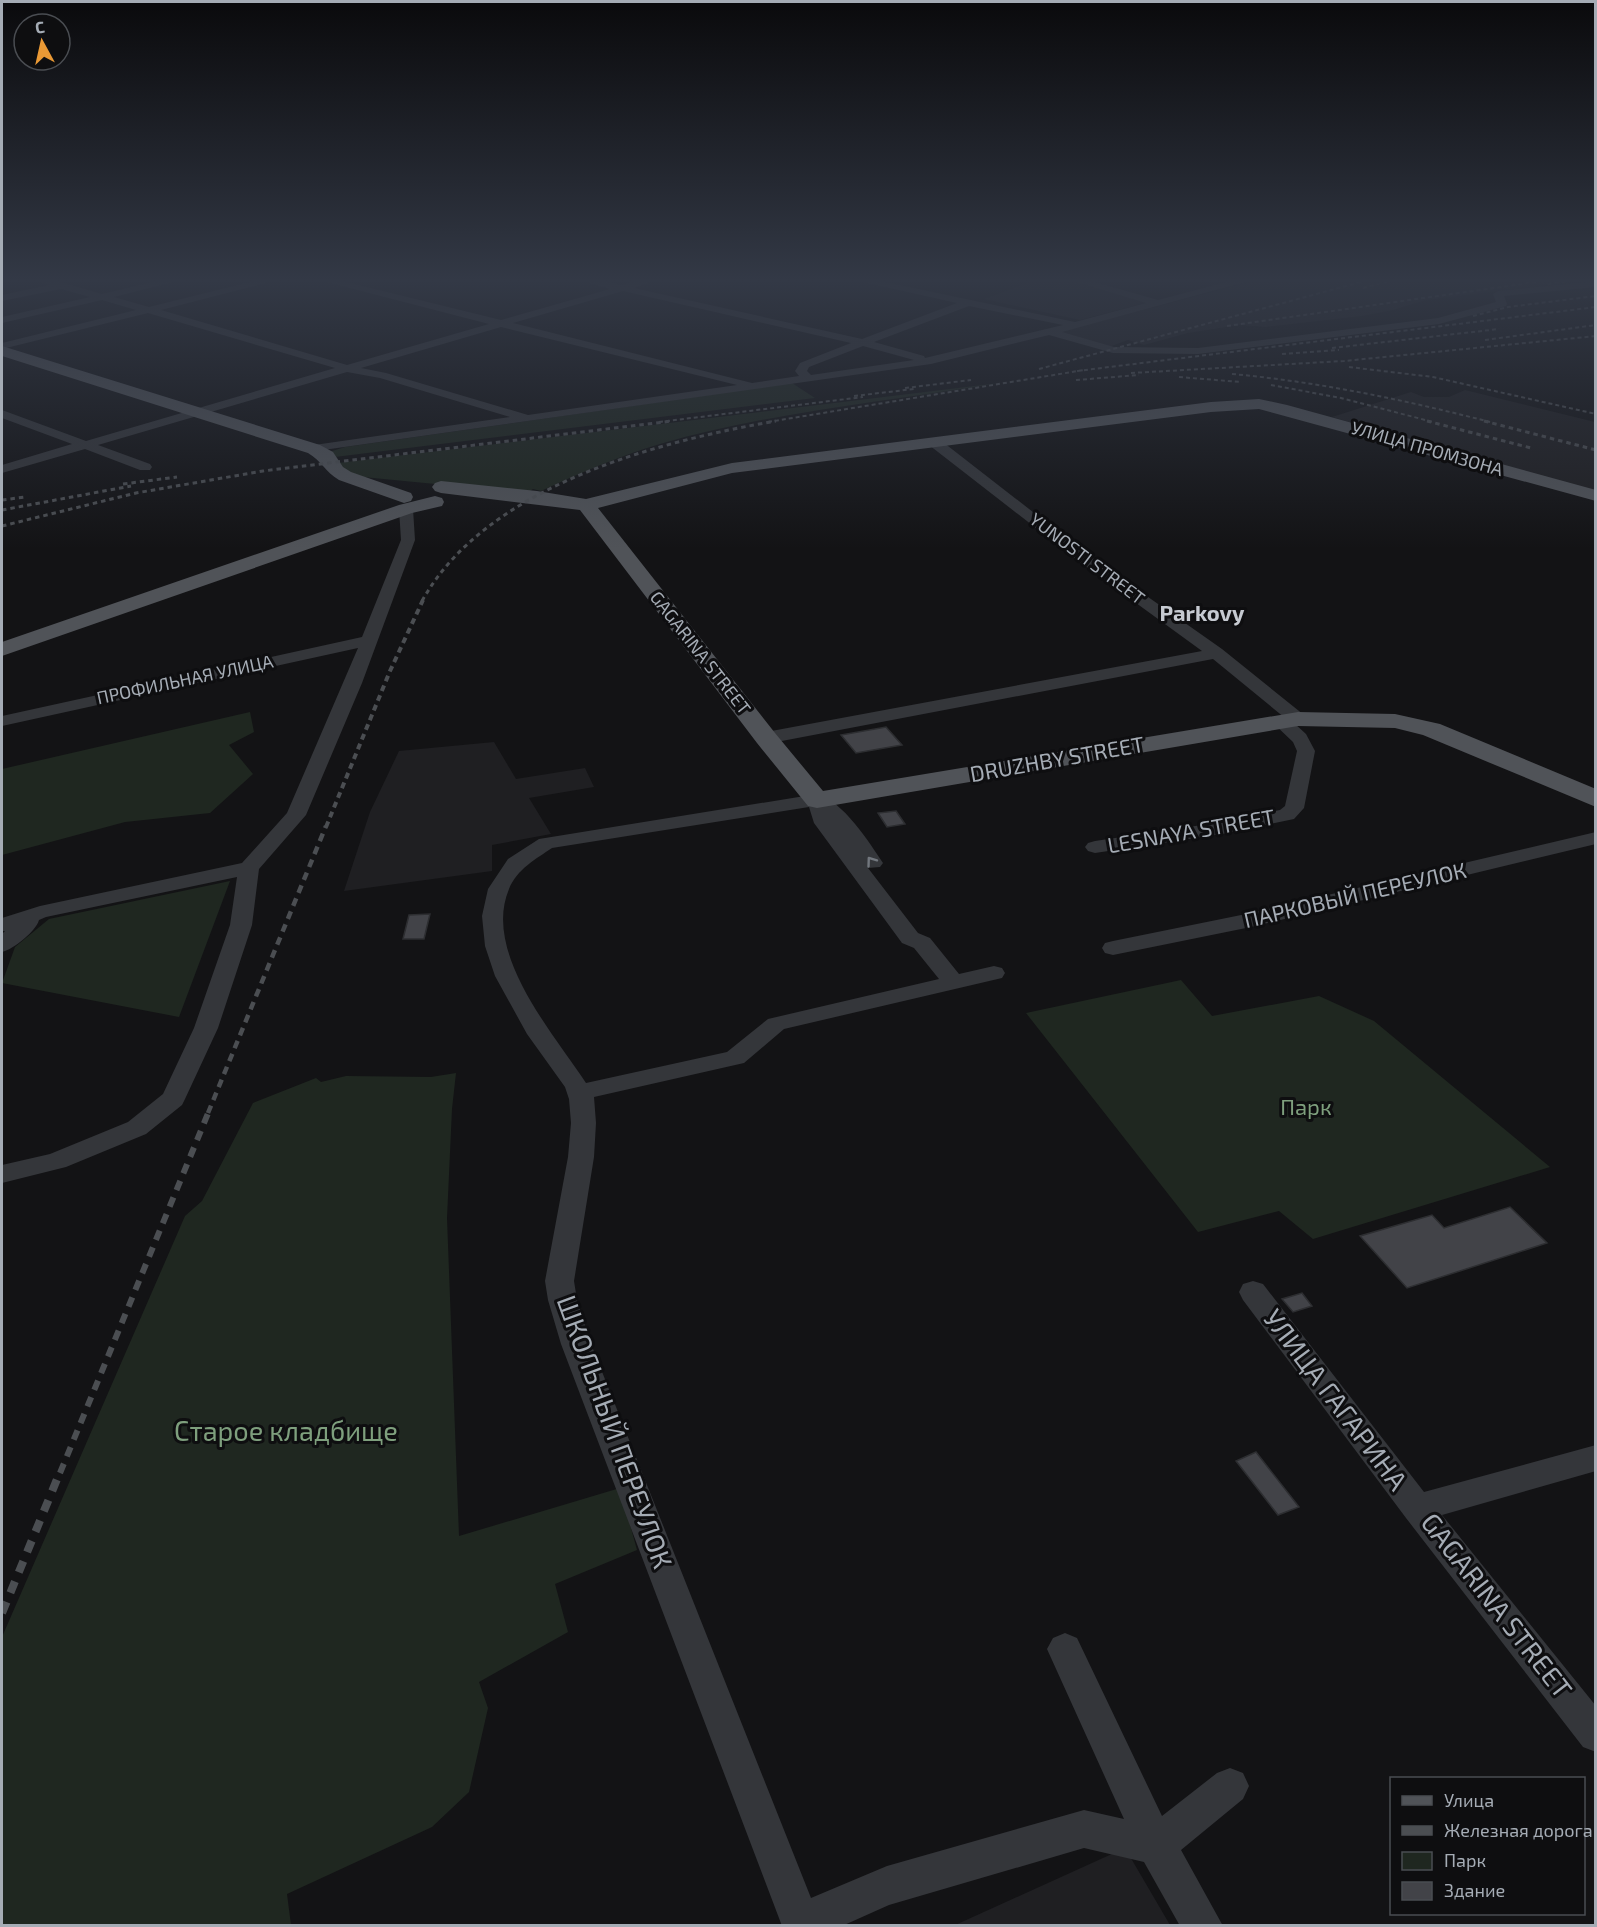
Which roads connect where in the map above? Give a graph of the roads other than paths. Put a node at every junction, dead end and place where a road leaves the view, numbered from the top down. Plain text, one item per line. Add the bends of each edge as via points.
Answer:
1 (58, 369) edge
2 (348, 369) joint
3 (684, 369) edge
4 (802, 369) edge
5 (877, 369) edge
6 (808, 379) junction
7 (758, 387) junction
8 (196, 413) junction
9 (2, 414) edge
10 (530, 419) junction
11 (934, 442) junction
12 (88, 445) junction
13 (314, 449) junction
14 (145, 467) dead end
15 (2, 469) edge
16 (364, 481) junction
17 (438, 494) junction
18 (1596, 496) edge
19 (406, 502) junction
20 (586, 506) junction
21 (369, 641) junction
22 (2, 649) edge
23 (1216, 653) junction
24 (1290, 720) junction
25 (2, 721) edge
26 (766, 738) junction
27 (1596, 799) edge
28 (817, 800) junction
29 (1596, 838) edge
30 (1095, 847) dead end
31 (249, 868) junction
32 (40, 912) junction
33 (2, 925) edge
34 (2, 945) edge
35 (1113, 948) dead end
36 (994, 973) dead end
37 (953, 981) junction
38 (581, 1092) junction
39 (2, 1174) edge
40 (1253, 1292) dead end
41 (1596, 1458) edge
42 (1417, 1508) junction
43 (1065, 1649) dead end
44 (1596, 1735) edge
45 (1230, 1786) dead end
46 (1156, 1845) junction
47 (801, 1924) edge
48 (1203, 1926) edge

1 - 8 main road
2 - 8 street
2 - 10 street via 382,375
3 - 7 street
4 - 6 street
5 - 6 street
6 - 7 street
7 - 10 street
8 - 12 street
8 - 13 main road
9 - 12 street
10 - 13 street
11 - 18 main road, УЛИЦА ПРОМЗОНА via 1259,404
11 - 20 main road, УЛИЦА ПРОМЗОНА via 732,468
11 - 23 street, YUNOSTI STREET
12 - 14 street
12 - 15 street
13 - 16 main road via 327,456 336,471
16 - 17 main road
16 - 19 main road
17 - 19 main road
17 - 20 main road via 483,492
19 - 21 street via 408,540
19 - 22 main road
20 - 26 main road, GAGARINA STREET
21 - 25 street, ПРОФИЛЬНАЯ УЛИЦА
21 - 31 street via 296,815
23 - 24 street, YUNOSTI STREET
23 - 26 street
24 - 27 main road, DRUZHBY STREET via 1395,721 1431,729
24 - 28 main road, DRUZHBY STREET
24 - 30 street, LESNAYA STREET via 1306,751 1294,808 1287,815
26 - 28 main road, GAGARINA STREET
28 - 37 street, GAGARINA STREET via 824,823 910,938 922,943
28 - 38 street via 546,843 532,850 510,871 496,897 491,924 499,962 521,1005
29 - 35 street, ПАРКОВЫЙ ПЕРЕУЛОК via 1251,920
31 - 32 street
31 - 39 street via 240,925 206,1028 173,1099 137,1128 57,1161
32 - 33 street
32 - 34 street
36 - 37 street
37 - 38 street via 776,1024 735,1058
38 - 47 street, ШКОЛЬНЫЙ ПЕРЕУЛОК via 581,1150 560,1285 576,1344
40 - 42 street, УЛИЦА ГАГАРИНА
41 - 42 street, GAGARINA STREET
42 - 44 street, GAGARINA STREET
43 - 46 street
45 - 46 street
46 - 47 street, ШКОЛЬНЫЙ ПЕРЕУЛОК via 1084,1829 887,1886
46 - 48 street

